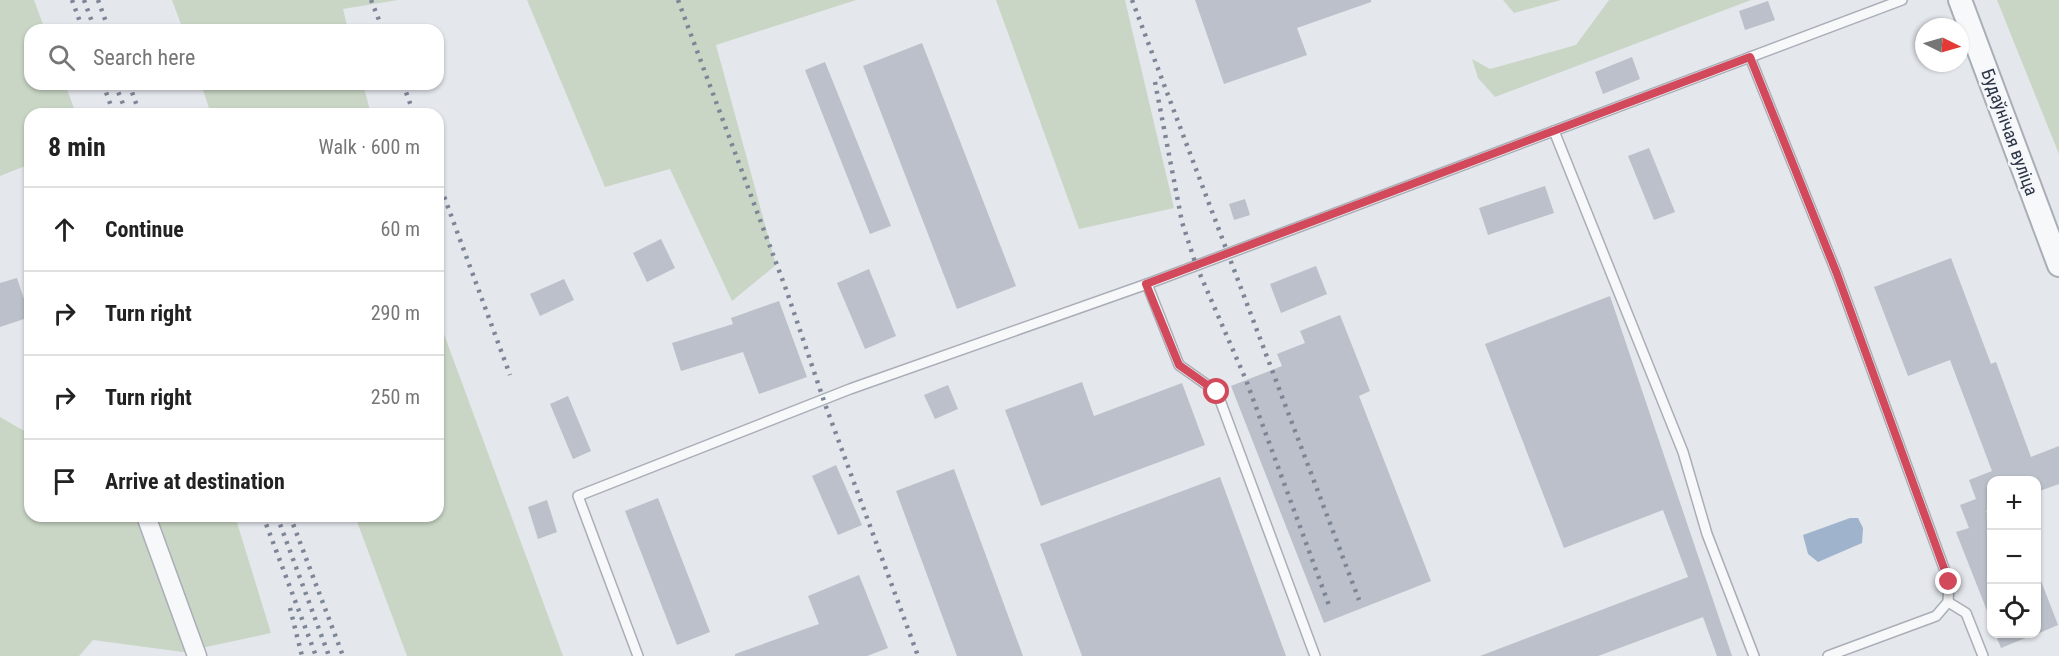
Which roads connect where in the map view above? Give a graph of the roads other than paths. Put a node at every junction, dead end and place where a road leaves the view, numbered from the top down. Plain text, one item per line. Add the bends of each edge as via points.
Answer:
1 (1902, 0) edge
2 (1960, 0) edge
3 (1750, 57) junction
4 (1554, 131) junction
5 (2059, 265) edge
6 (1146, 284) junction
7 (148, 522) edge
8 (1948, 602) junction
9 (197, 656) edge
10 (638, 656) edge
11 (1315, 656) edge
12 (1754, 656) edge
13 (1828, 656) edge
14 (1983, 656) edge

1 - 3 lane
2 - 5 street, Будаўнічая вуліца
3 - 4 lane
3 - 8 lane via 1837,274 1949,582
4 - 6 lane
4 - 12 lane via 1683,452 1707,534
6 - 10 lane via 850,389 578,496
6 - 11 lane via 1179,365 1217,392
7 - 9 street
8 - 13 lane via 1936,616
8 - 14 lane via 1966,613

